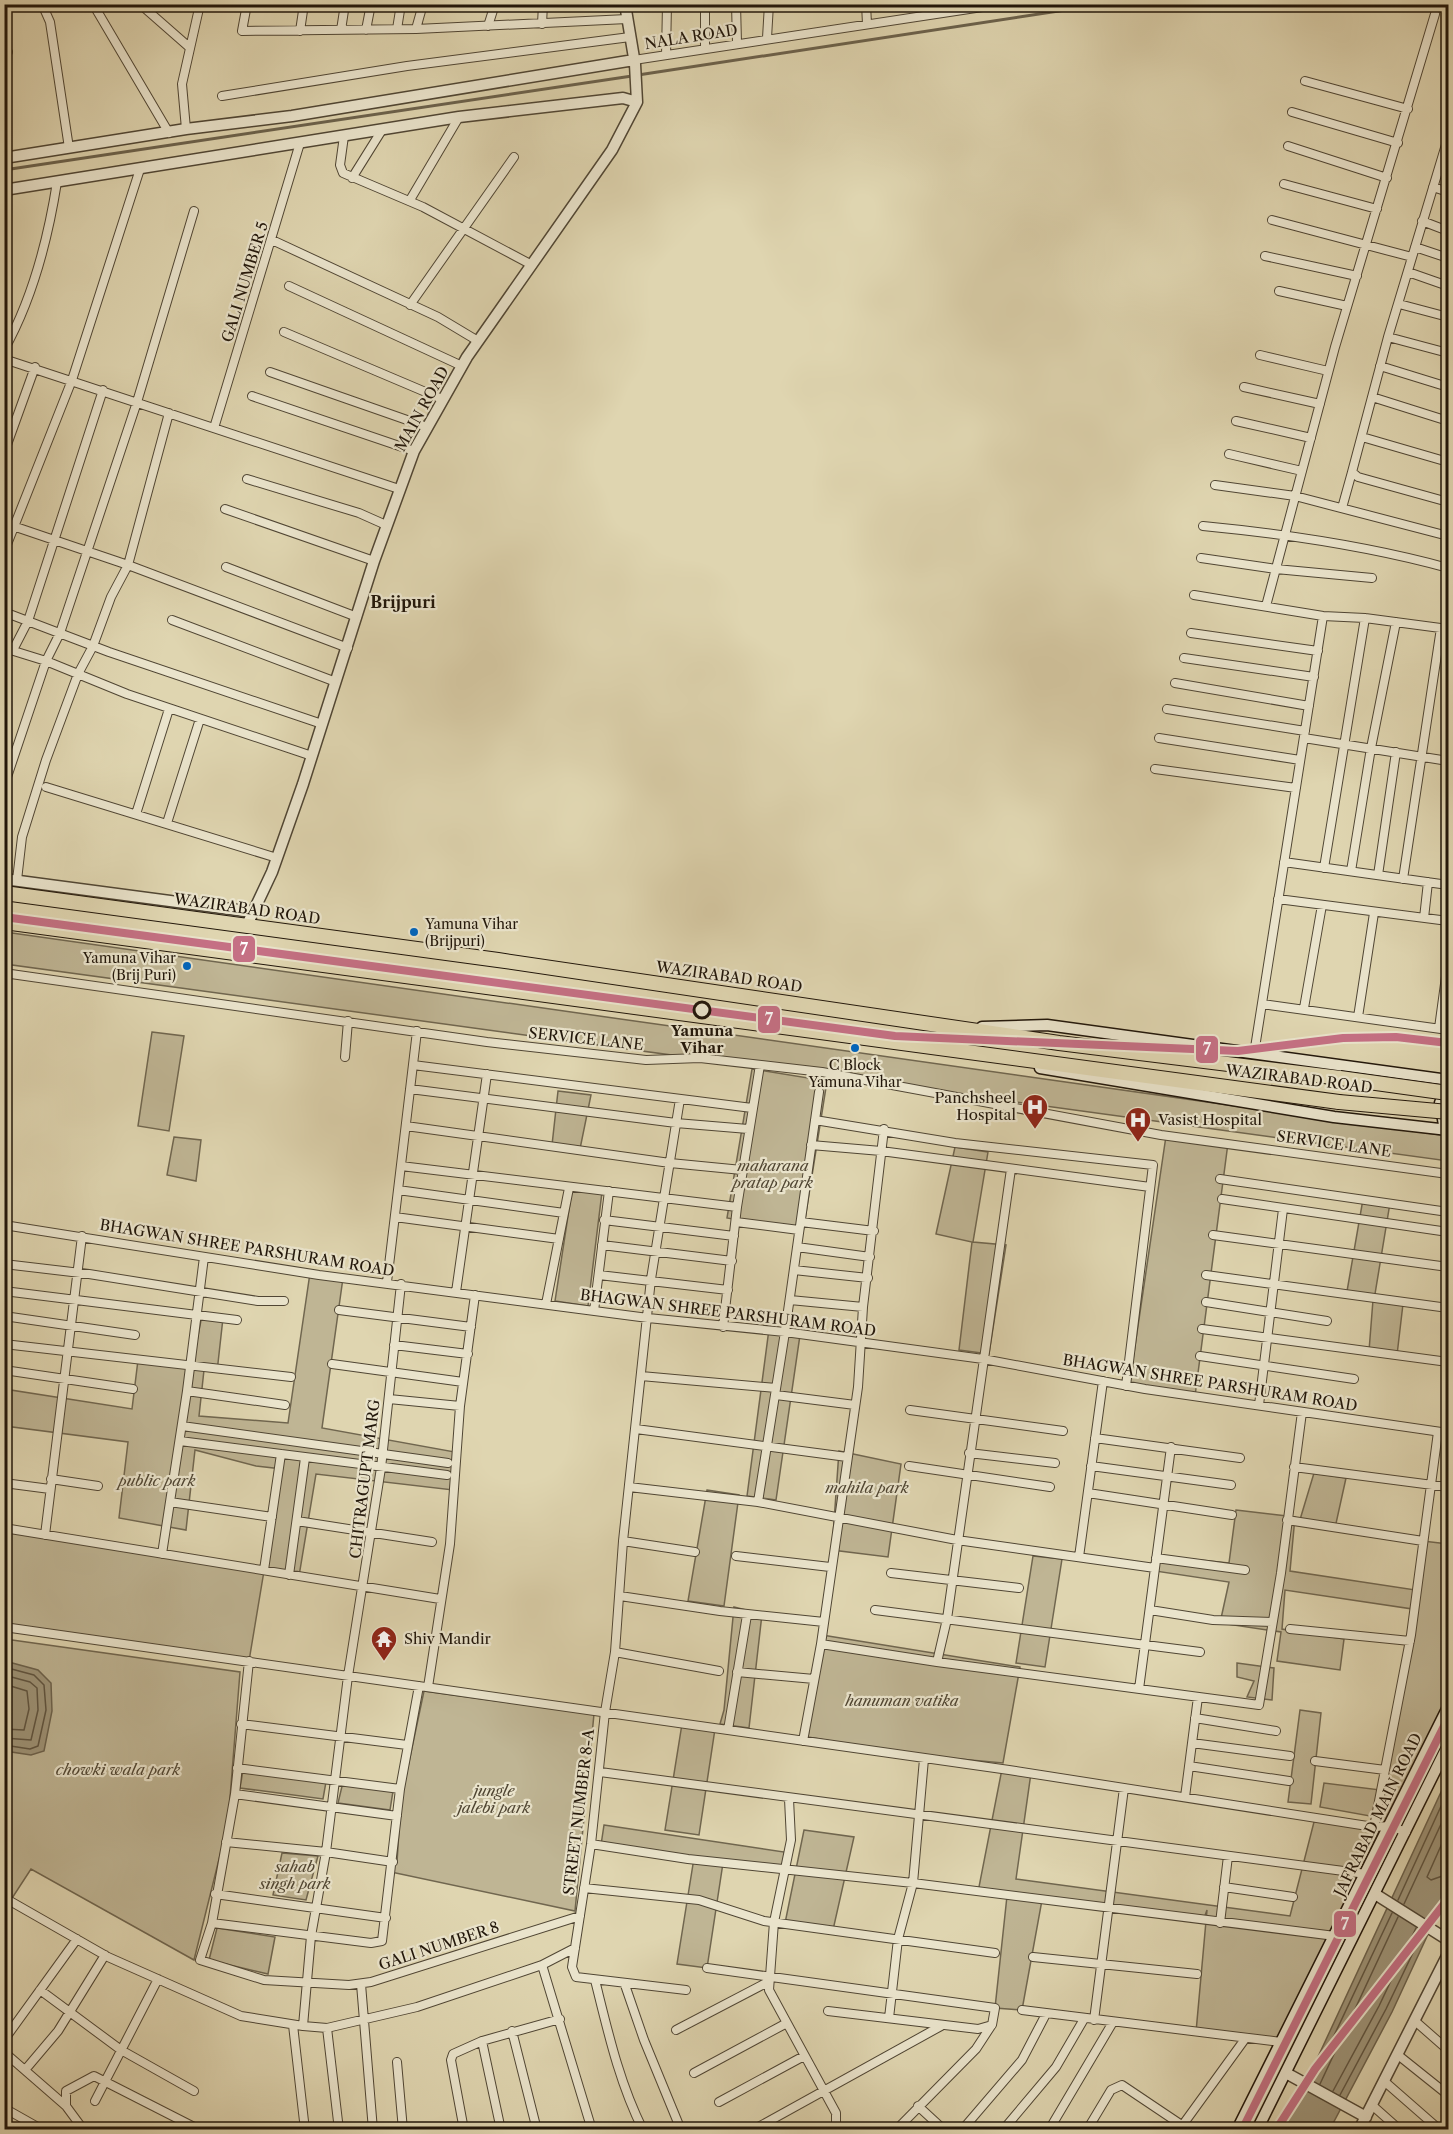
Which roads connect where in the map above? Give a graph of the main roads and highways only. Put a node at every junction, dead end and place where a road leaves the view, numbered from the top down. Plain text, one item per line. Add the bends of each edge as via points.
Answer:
1 (4, 893) edge
2 (4, 922) edge
3 (1449, 1093) edge
4 (1449, 1112) edge

1 - 3 highway, WAZIRABAD ROAD, bridge via 250,919 1059,1043
2 - 4 highway, WAZIRABAD ROAD, bridge via 1339,1102

